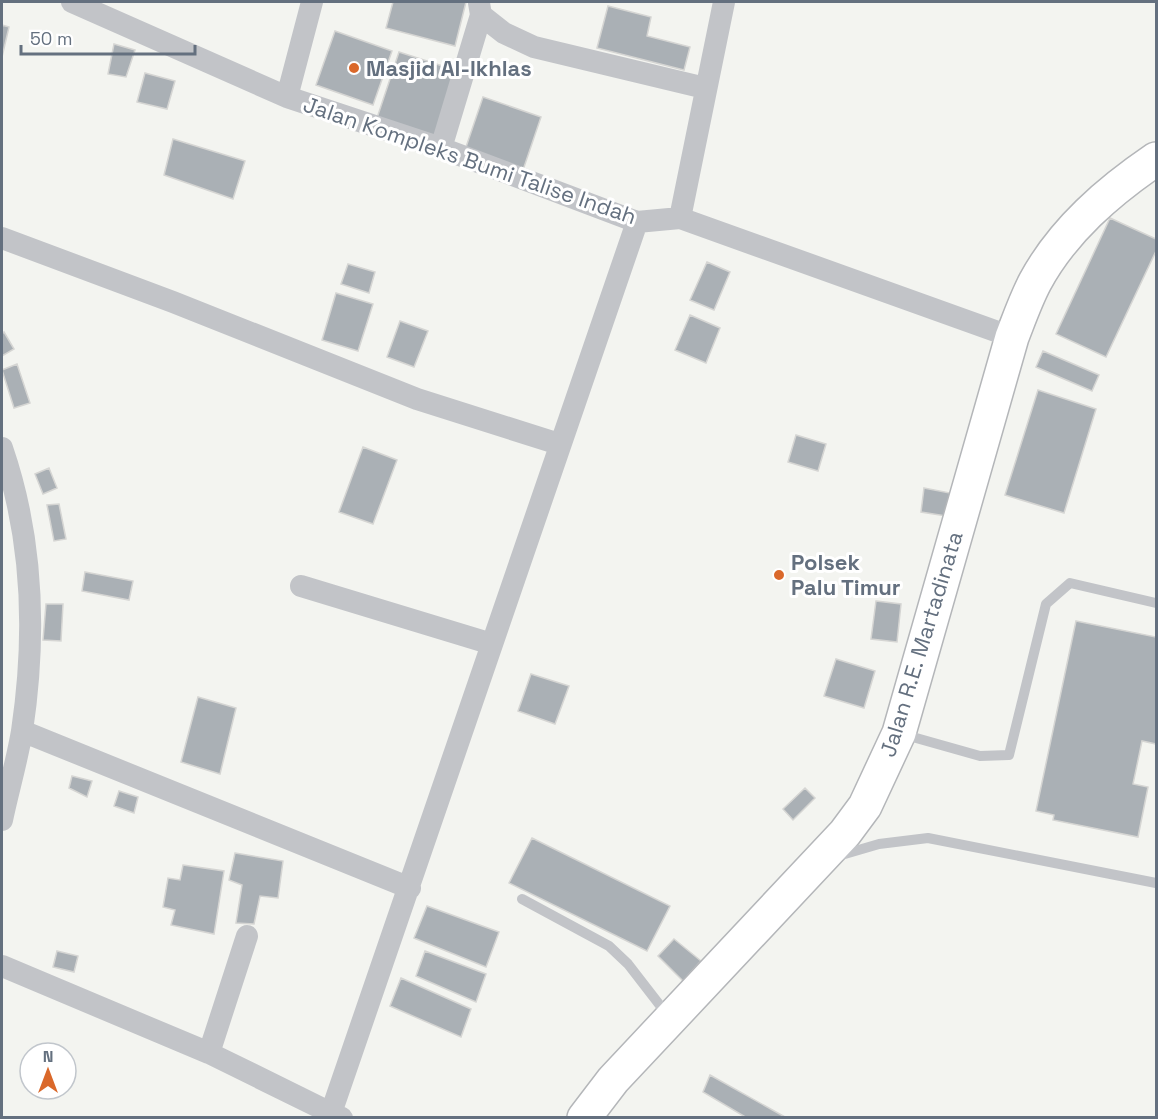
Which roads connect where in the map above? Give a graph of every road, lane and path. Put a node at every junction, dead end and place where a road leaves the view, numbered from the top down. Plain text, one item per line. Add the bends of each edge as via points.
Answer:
1 (72, 2) edge
2 (312, 2) edge
3 (724, 2) edge
4 (480, 8) edge
5 (705, 88) junction
6 (287, 97) junction
7 (441, 148) junction
8 (1156, 159) edge
9 (680, 218) junction
10 (637, 222) junction
11 (2, 238) edge
12 (1012, 337) junction
13 (559, 444) junction
14 (2, 448) edge
15 (301, 586) dead end
16 (1156, 603) edge
17 (492, 644) junction
18 (22, 731) junction
19 (899, 733) junction
20 (2, 820) edge
21 (817, 861) junction
22 (1156, 883) edge
23 (410, 888) junction
24 (522, 899) dead end
25 (247, 936) dead end
26 (2, 966) edge
27 (670, 1018) junction
28 (209, 1053) junction
29 (337, 1115) edge
30 (584, 1118) edge

1 - 6 street, Jalan Kompleks Bumi Talise Indah
2 - 6 street
3 - 5 street
4 - 5 street via 504,33 534,47
4 - 7 street
5 - 9 street
6 - 7 street, Jalan Kompleks Bumi Talise Indah
7 - 10 street, Jalan Kompleks Bumi Talise Indah
8 - 12 highway, Jalan R.E. Martadinata via 1118,185 1068,233 1035,281
9 - 10 street, Jalan Kompleks Bumi Talise Indah
9 - 12 street, Jalan Kompleks Bumi Talise Indah
10 - 13 street
11 - 13 street via 417,399
12 - 19 highway, Jalan R.E. Martadinata
13 - 17 street
14 - 18 street via 17,500 30,575
15 - 17 street
16 - 19 lane via 1070,583 1046,604 1009,755 980,756
17 - 23 street
18 - 20 street
18 - 23 street
19 - 21 highway, Jalan R.E. Martadinata via 865,806 846,833
21 - 22 lane via 879,844 928,838
21 - 27 highway, Jalan R.E. Martadinata
23 - 29 street
24 - 27 lane via 609,945
25 - 28 street
26 - 28 street
27 - 30 highway, Jalan R.E. Martadinata
28 - 29 street

